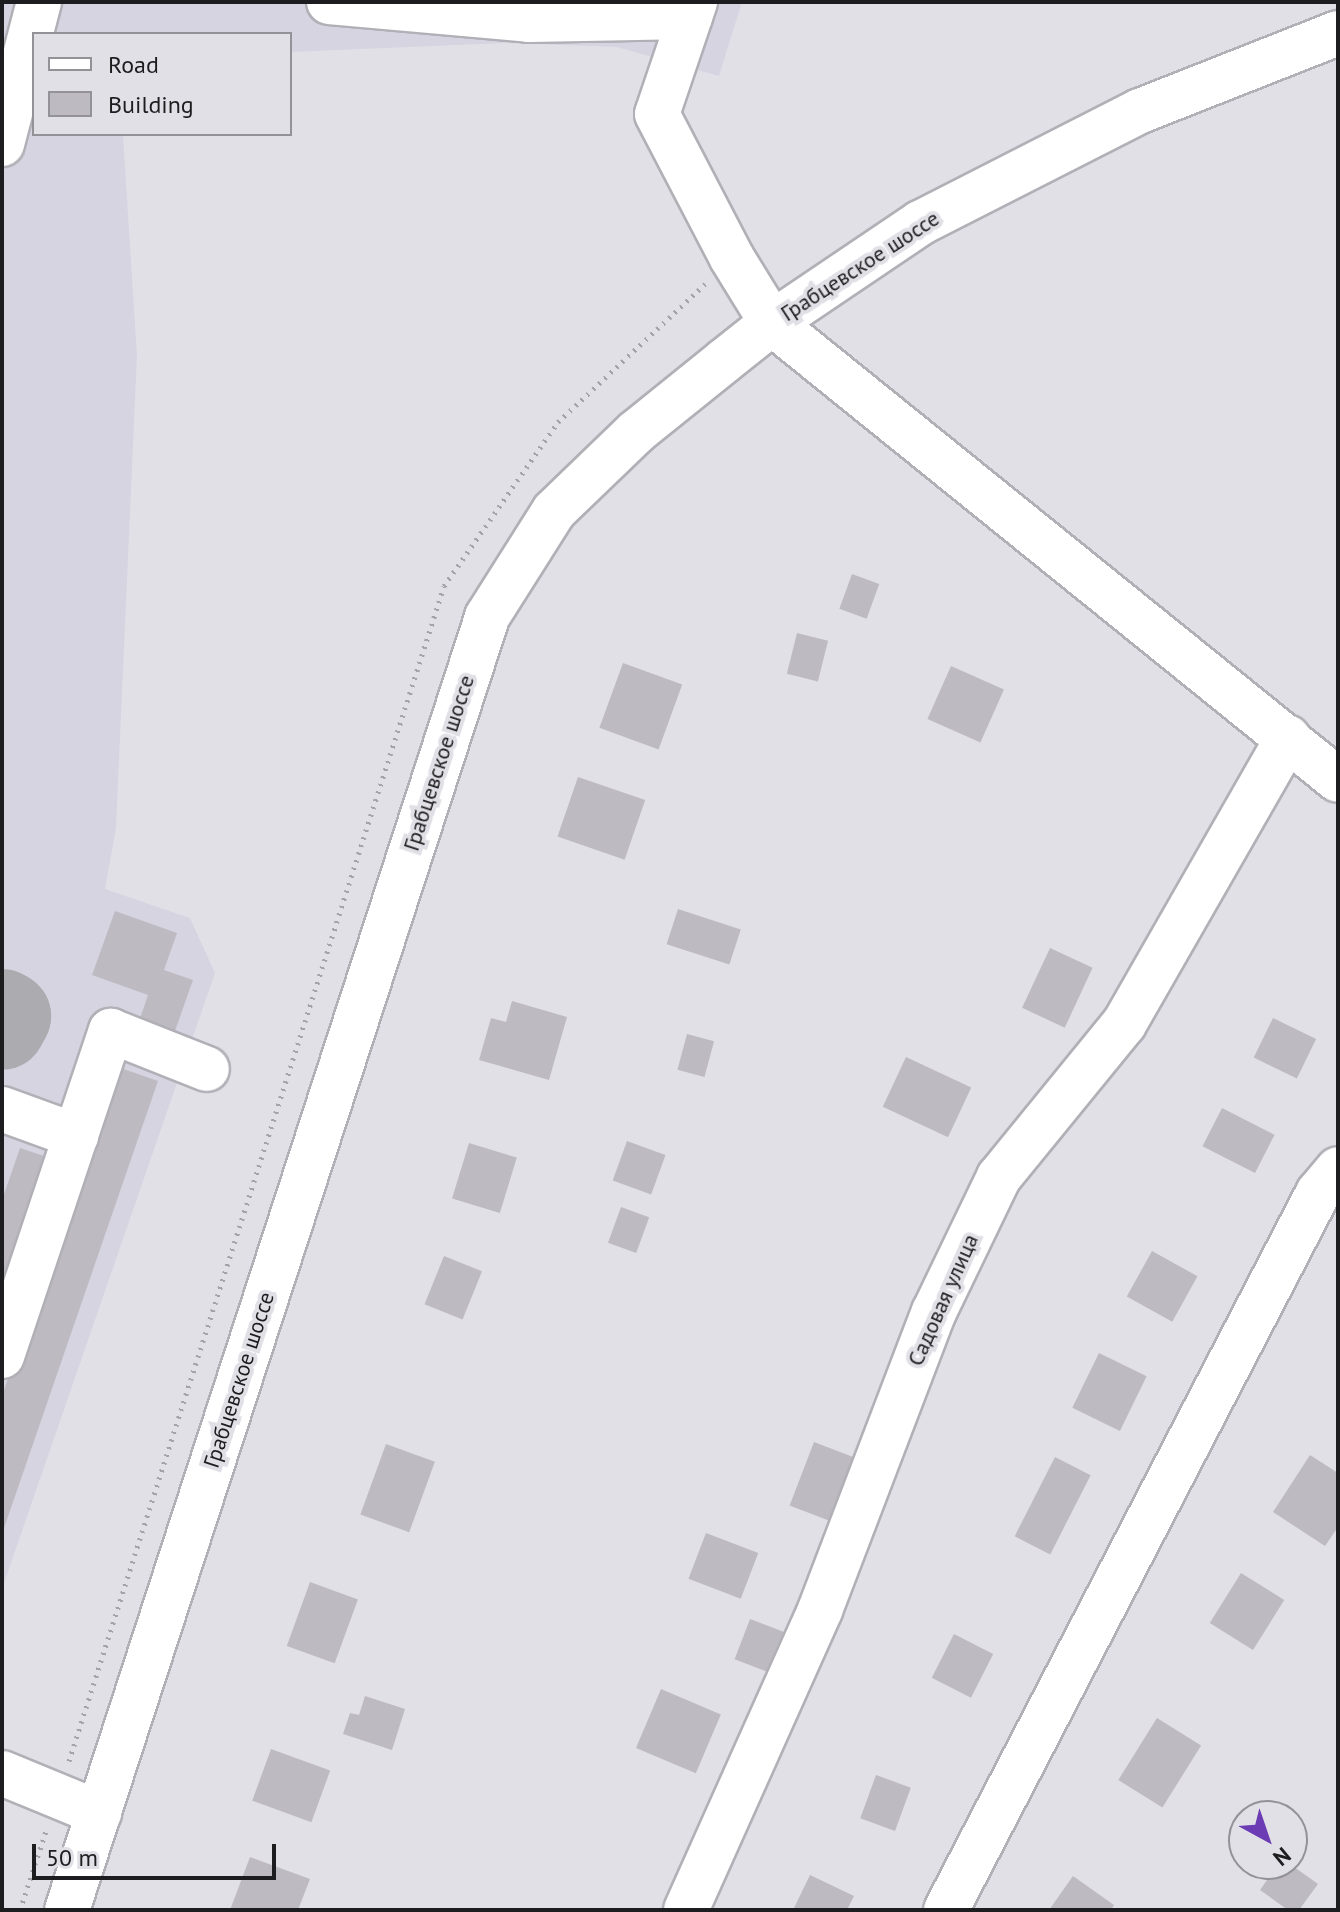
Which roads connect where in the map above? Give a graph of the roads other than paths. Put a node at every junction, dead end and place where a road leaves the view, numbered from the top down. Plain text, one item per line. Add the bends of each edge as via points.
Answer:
1 (39, 2) edge
2 (329, 2) edge
3 (692, 9) edge
4 (1338, 33) edge
5 (2, 144) edge
6 (772, 323) junction
7 (1288, 738) junction
8 (1338, 780) edge
9 (207, 1069) dead end
10 (2, 1109) edge
11 (76, 1136) junction
12 (1338, 1169) edge
13 (2, 1356) edge
14 (2, 1773) edge
15 (99, 1813) junction
16 (67, 1910) edge
17 (686, 1910) edge
18 (946, 1910) edge

1 - 5 street
2 - 3 street via 529,20
3 - 6 street via 657,114
4 - 6 street, Грабцевское шоссе via 1140,111 920,223
6 - 7 street
6 - 15 street, Грабцевское шоссе via 636,432 554,511 487,617
7 - 8 street
7 - 17 street, Садовая улица via 1124,1024 999,1177 934,1312 820,1610
9 - 11 street via 111,1031
10 - 11 street
11 - 13 street
12 - 18 street via 1318,1193
14 - 15 street
15 - 16 street, Грабцевское шоссе

